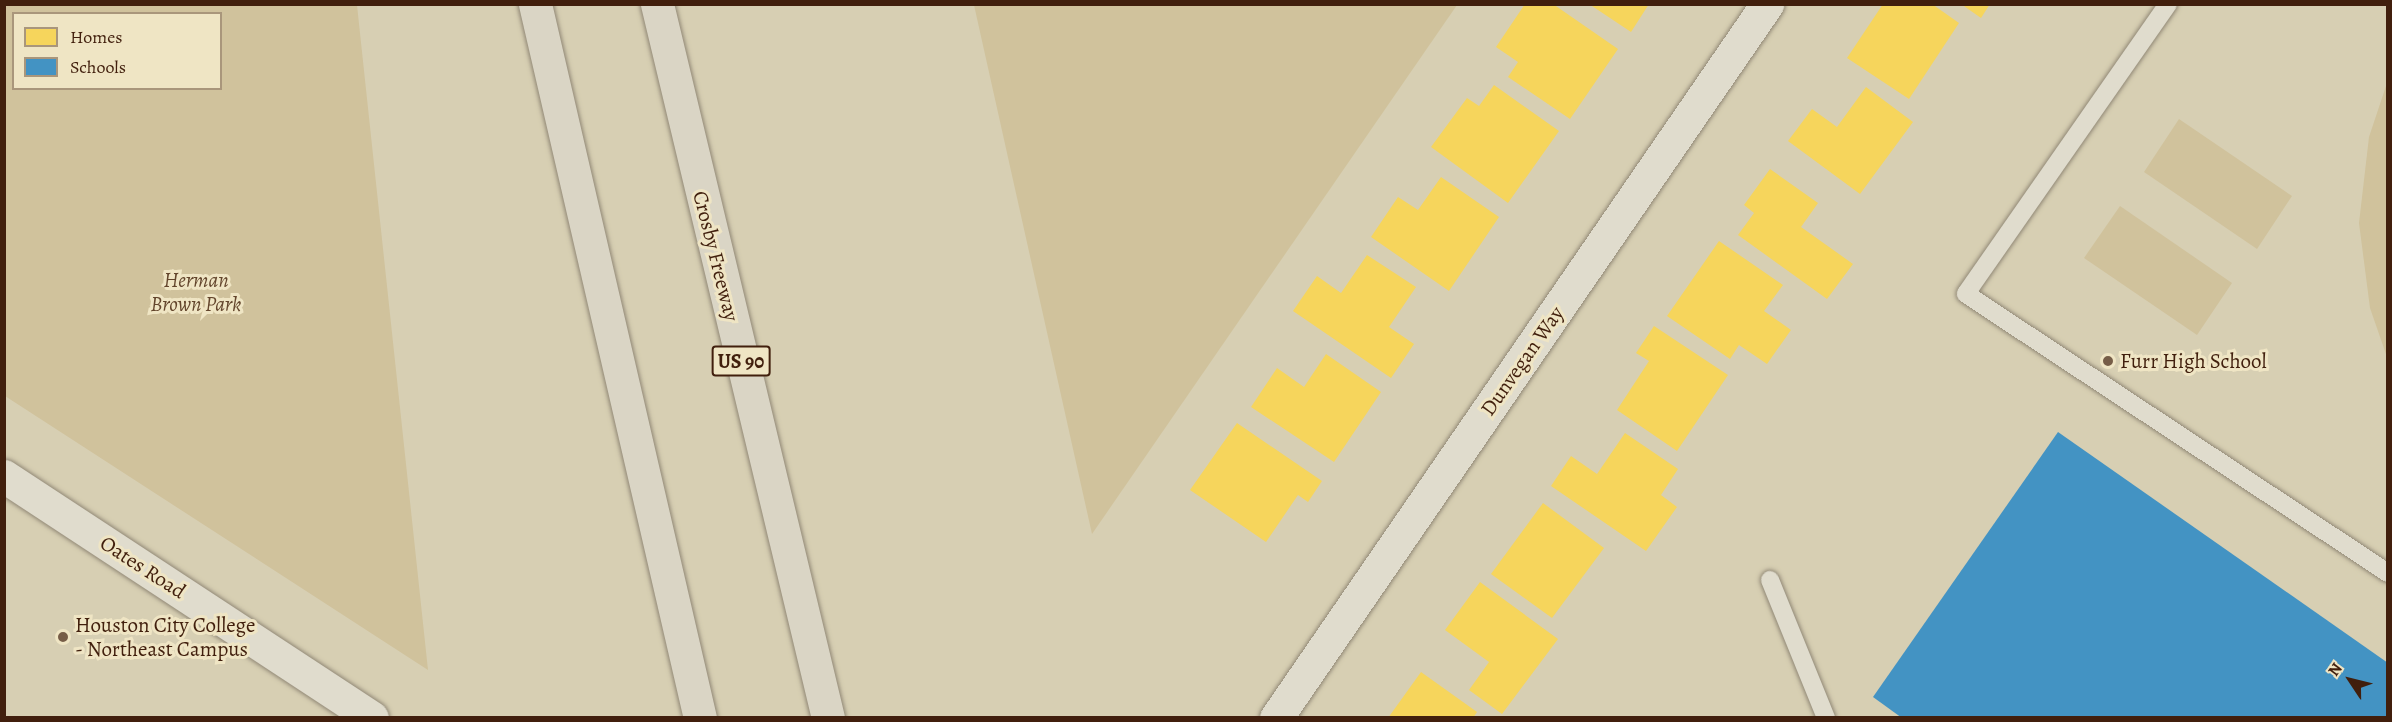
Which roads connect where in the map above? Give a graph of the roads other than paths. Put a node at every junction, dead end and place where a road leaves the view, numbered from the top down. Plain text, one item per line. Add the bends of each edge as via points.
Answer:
1 (535, 4) edge
2 (657, 4) edge
3 (1767, 4) edge
4 (2168, 4) edge
5 (4, 476) edge
6 (2388, 573) edge
7 (1770, 580) dead end
8 (372, 717) edge
9 (700, 717) edge
10 (828, 717) edge
11 (1276, 717) edge
12 (1826, 717) edge

1 - 9 highway
2 - 10 highway, Crosby Freeway / US 90
3 - 11 street, Dunvegan Way
4 - 6 lane via 1966,294
5 - 8 street, Oates Road
7 - 12 lane

